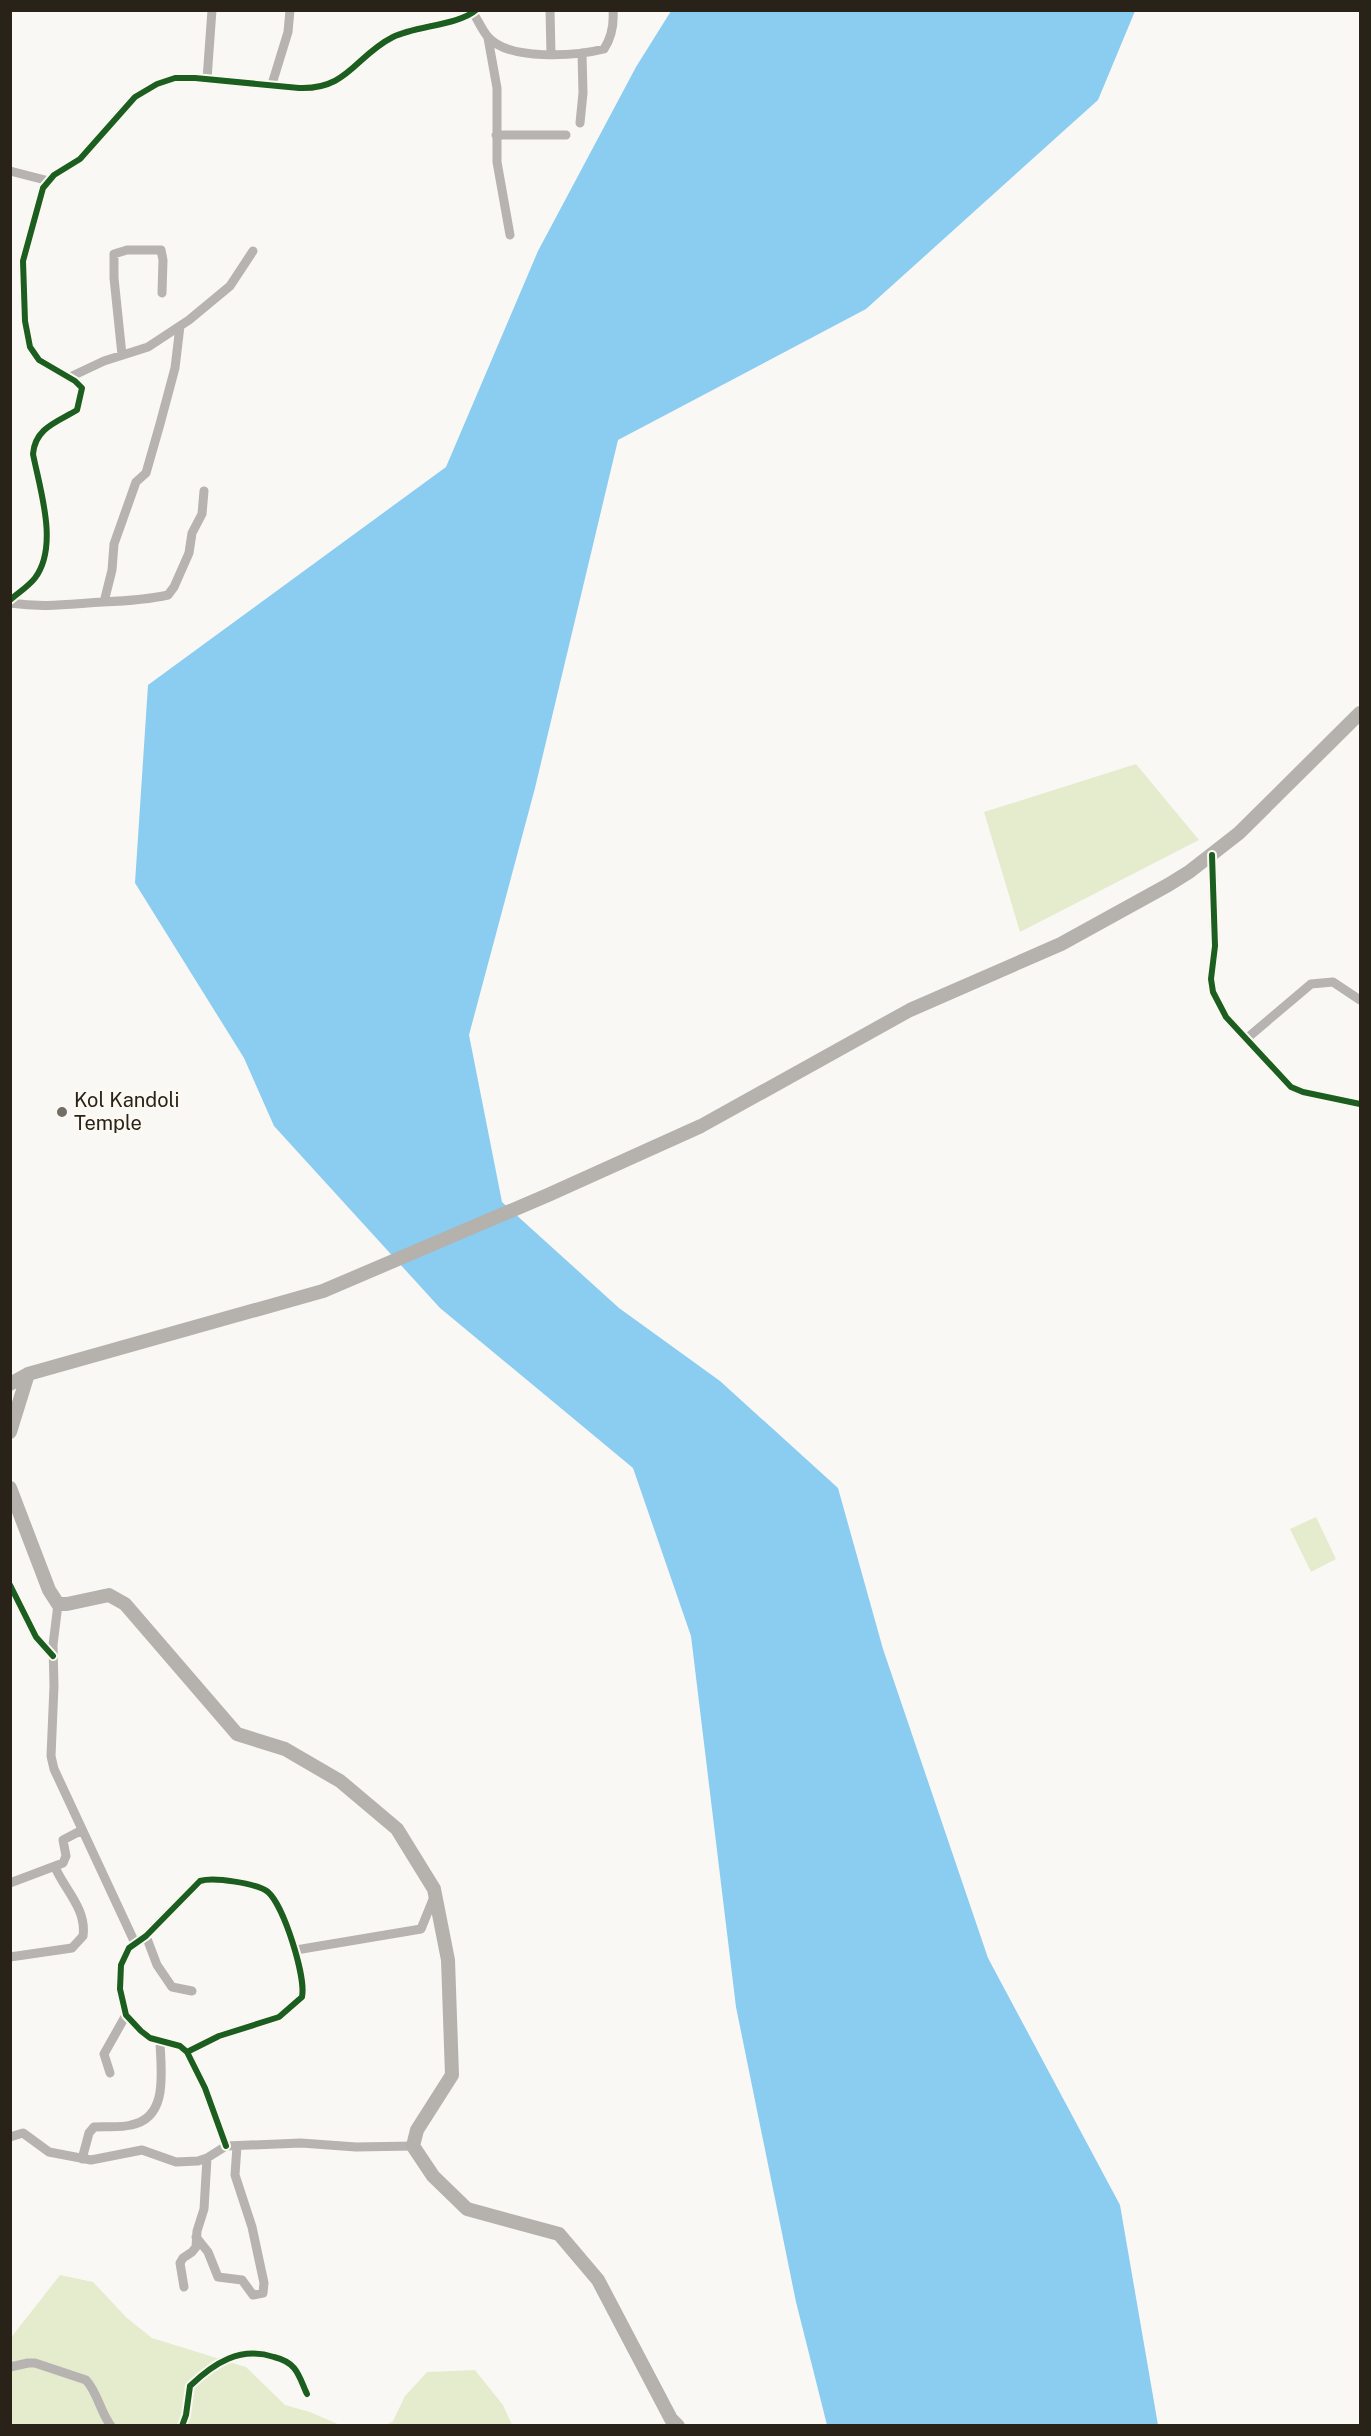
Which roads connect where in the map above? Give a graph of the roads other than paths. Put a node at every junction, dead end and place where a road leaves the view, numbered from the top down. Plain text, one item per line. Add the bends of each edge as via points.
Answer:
1 (212, 10) edge
2 (290, 10) edge
3 (549, 10) edge
4 (613, 10) edge
5 (474, 12) edge
6 (488, 38) junction
7 (582, 53) junction
8 (551, 54) junction
9 (207, 79) junction
10 (272, 84) junction
11 (580, 123) dead end
12 (496, 135) junction
13 (566, 135) dead end
14 (10, 171) edge
15 (49, 181) junction
16 (510, 235) dead end
17 (253, 251) dead end
18 (162, 293) dead end
19 (180, 326) junction
20 (122, 355) junction
21 (70, 377) junction
22 (204, 491) dead end
23 (10, 602) edge
24 (104, 602) junction
25 (1360, 713) edge
26 (1212, 855) junction
27 (1360, 1000) edge
28 (1246, 1039) junction
29 (1360, 1104) edge
30 (28, 1374) junction
31 (10, 1384) edge
32 (10, 1432) edge
33 (10, 1488) edge
34 (10, 1585) edge
35 (58, 1604) junction
36 (53, 1656) junction
37 (82, 1830) junction
38 (55, 1867) junction
39 (10, 1883) edge
40 (435, 1895) junction
41 (146, 1936) junction
42 (135, 1943) junction
43 (296, 1950) junction
44 (10, 1957) edge
45 (192, 1991) dead end
46 (126, 2015) junction
47 (160, 2042) junction
48 (187, 2052) junction
49 (110, 2073) dead end
50 (10, 2137) edge
51 (226, 2146) junction
52 (237, 2146) junction
53 (413, 2146) junction
54 (207, 2158) junction
55 (82, 2159) junction
56 (196, 2237) junction
57 (184, 2287) dead end
58 (10, 2367) edge
59 (307, 2394) dead end
60 (111, 2426) edge
61 (182, 2426) edge
62 (678, 2426) edge

1 - 9 street
2 - 10 street via 288,32
3 - 8 street
4 - 7 street via 614,23 604,49
5 - 6 street
5 - 10 street via 387,40 329,86 313,89
6 - 8 street via 507,49
6 - 12 street via 497,88
7 - 8 street
7 - 11 street
9 - 10 street
9 - 15 street via 175,78 135,97 80,159
12 - 13 street
12 - 16 street
14 - 15 street
15 - 21 street via 34,214 23,261 25,321 30,347 39,360
17 - 19 street via 230,286
18 - 20 street via 161,250 114,254
19 - 20 street via 148,347
19 - 24 street via 175,368 160,424 146,473 136,482 114,544
20 - 21 street
21 - 23 street via 82,388 77,410 39,433 34,442 48,544 44,563
22 - 24 street via 202,514 192,533 189,553 168,595
23 - 24 street via 39,607
25 - 26 main road
26 - 28 street via 1212,986 1226,1017
26 - 30 main road via 1168,885 1061,944 910,1010 701,1126 548,1195 323,1291
27 - 28 street via 1334,982 1311,984
28 - 29 street via 1291,1088
30 - 31 main road
30 - 32 main road
33 - 35 main road
34 - 36 street via 36,1637
35 - 36 street
35 - 40 main road via 109,1595 125,1604 237,1734 285,1749 340,1781 397,1829 421,1864
36 - 37 street via 51,1756
37 - 38 street via 64,1838 65,1860
37 - 42 street
38 - 39 street
38 - 44 street via 74,1898 84,1927 83,1936 72,1948
40 - 43 street via 421,1929
40 - 53 main road via 448,1960 452,2075 417,2130
41 - 42 street
41 - 43 street via 195,1885 212,1880 262,1888 278,1907
41 - 45 street via 157,1965 172,1987
42 - 46 street via 125,1955 119,1976
43 - 48 street via 303,1986 299,2001 279,2017 219,2036
46 - 47 street via 141,2031
46 - 49 street via 104,2054
47 - 48 street via 180,2046
47 - 55 street via 161,2094 151,2114 130,2126 94,2127
48 - 51 street
50 - 55 street via 23,2133 49,2152
51 - 52 street
51 - 54 street
52 - 53 street
52 - 56 street via 235,2175 252,2227 263,2293 253,2295 242,2280 218,2277 208,2252
53 - 62 main road via 433,2175 466,2209 559,2234 598,2280
54 - 55 street via 176,2162 142,2150
54 - 56 street via 204,2209
56 - 57 street via 195,2250 180,2263
58 - 60 street via 36,2363 80,2377 91,2386
59 - 61 street via 296,2370 284,2360 263,2353 242,2353 211,2369 190,2386

